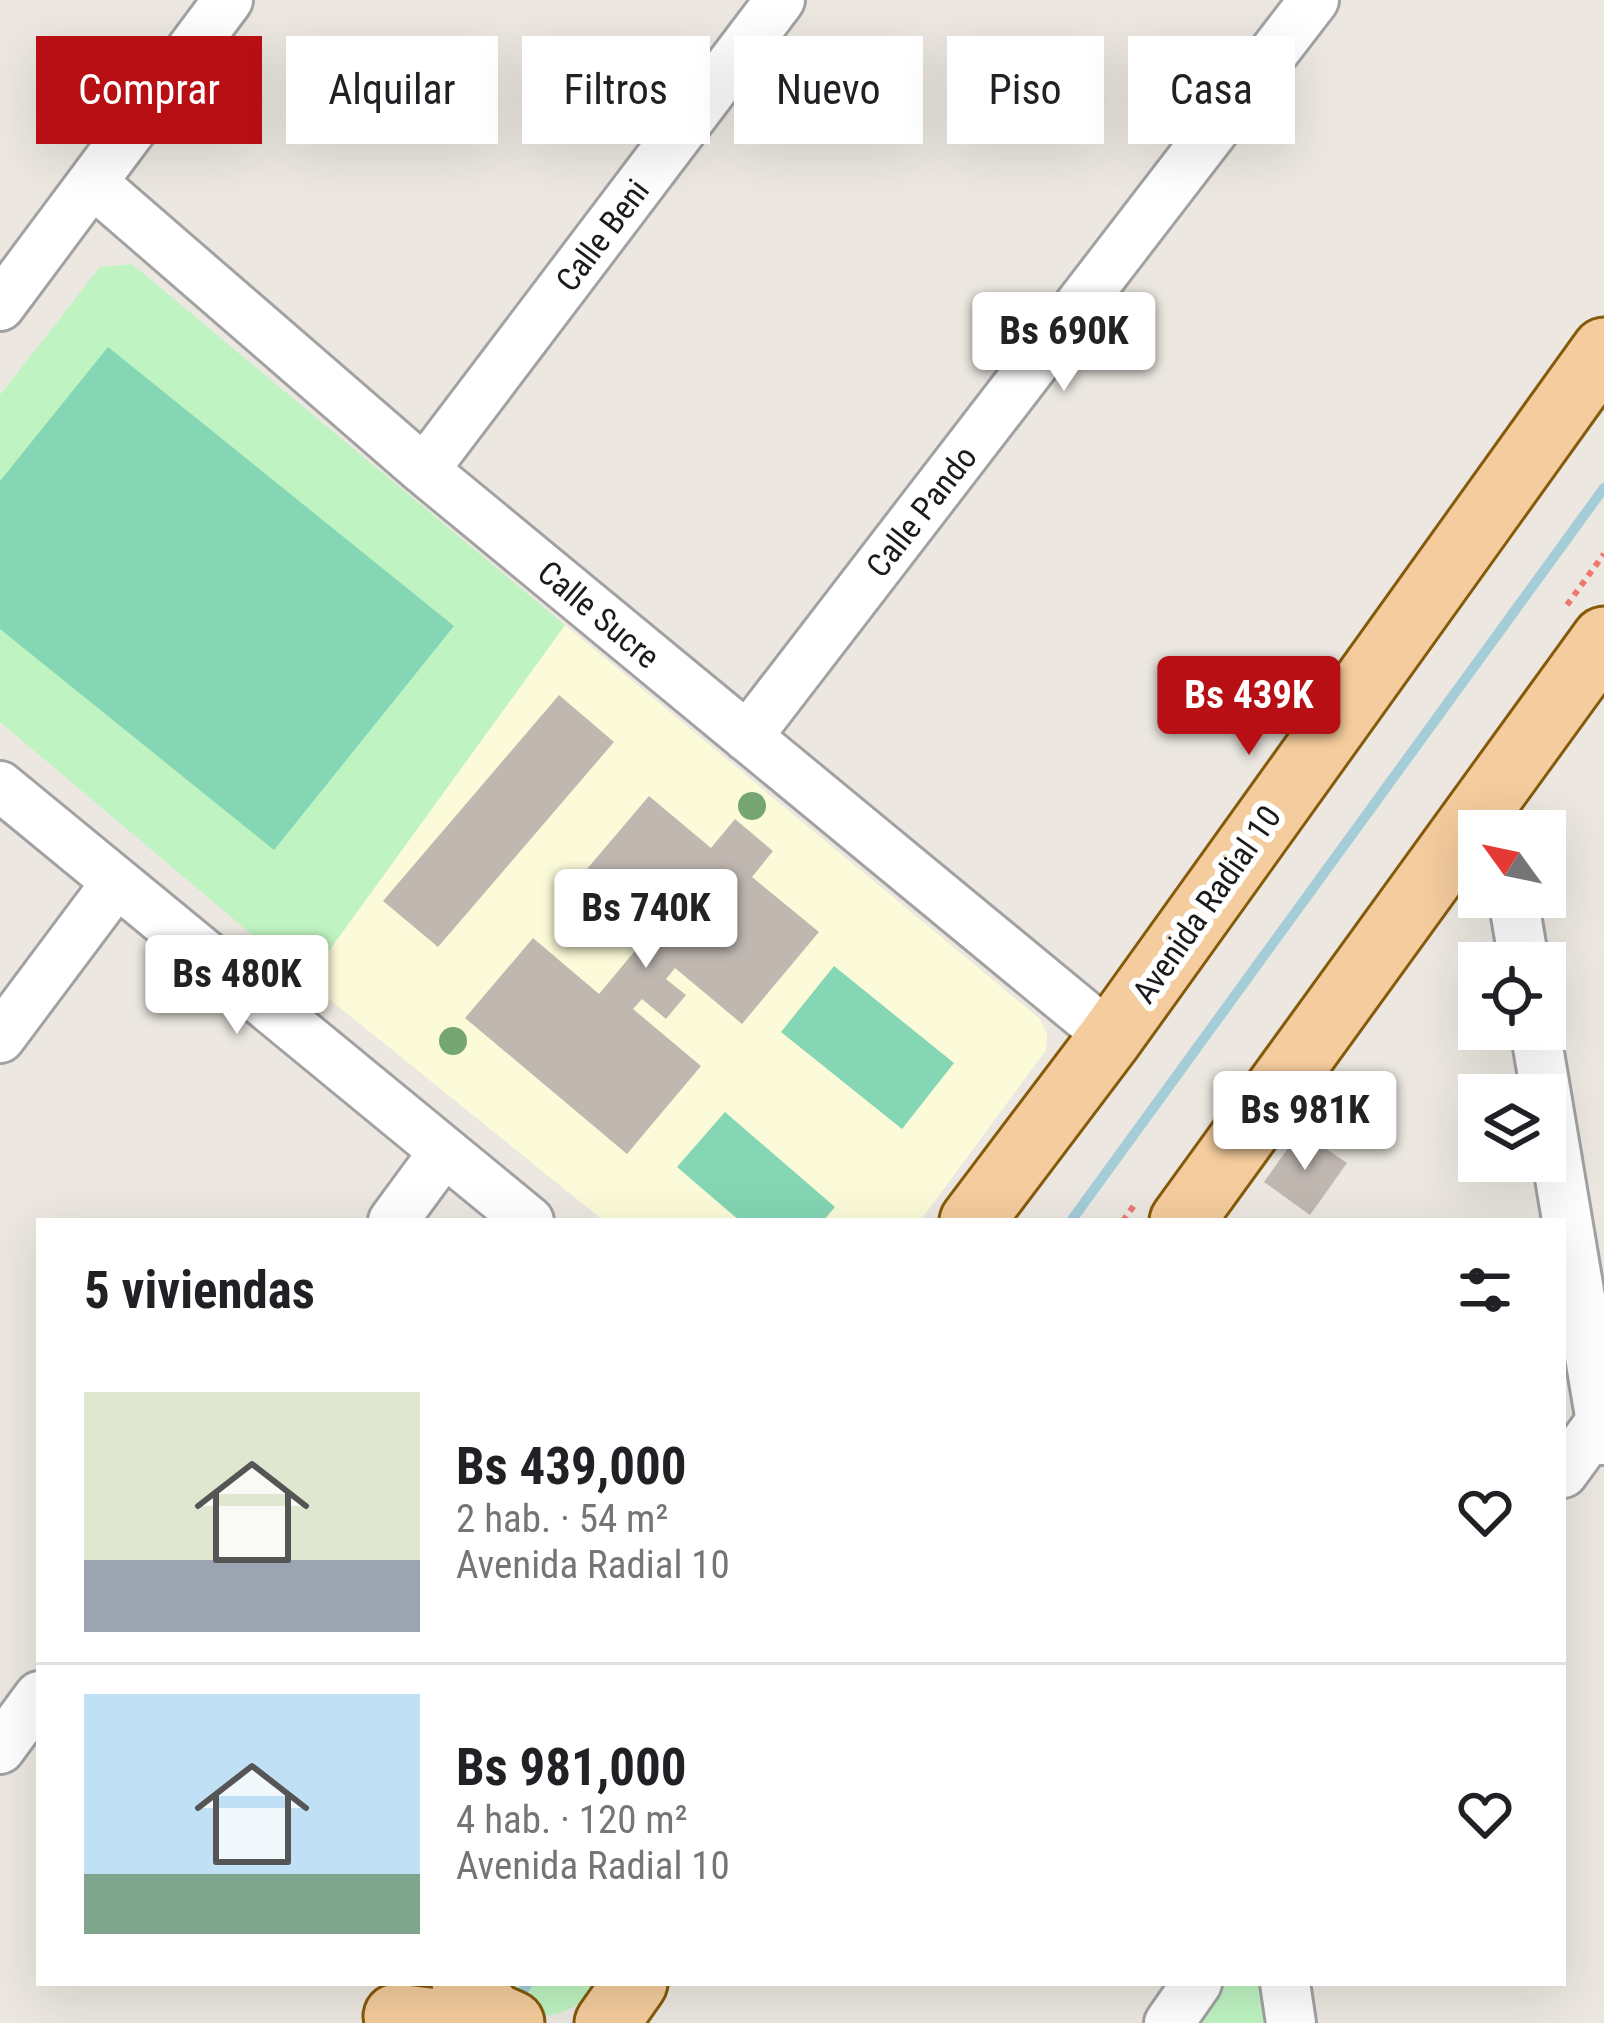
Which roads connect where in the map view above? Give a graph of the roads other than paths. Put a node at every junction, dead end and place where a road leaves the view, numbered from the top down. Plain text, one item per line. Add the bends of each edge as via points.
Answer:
1 (228, 0) edge
2 (780, 0) edge
3 (1314, 0) edge
4 (93, 183) junction
5 (0, 306) edge
6 (1604, 350) edge
7 (424, 470) junction
8 (1604, 639) edge
9 (747, 737) junction
10 (0, 786) edge
11 (1498, 810) edge
12 (1458, 863) edge
13 (116, 883) junction
14 (1111, 1037) junction
15 (0, 1038) edge
16 (1539, 1050) edge
17 (443, 1153) junction
18 (987, 1213) edge
19 (395, 1218) edge
20 (526, 1218) edge
21 (1184, 1218) edge
22 (1603, 1426) edge
23 (1566, 1470) edge
24 (36, 1700) edge
25 (0, 1749) edge
26 (467, 1986) edge
27 (633, 1986) edge
28 (1196, 1986) edge
29 (1285, 1986) edge
30 (512, 2023) edge
31 (607, 2023) edge
32 (1169, 2023) edge
33 (1291, 2023) edge

1 - 4 street
2 - 7 street, Calle Beni
3 - 9 street, Calle Pando
4 - 5 street
4 - 7 street, Calle Sucre
6 - 14 main road, Avenida Radial 10
7 - 9 street, Calle Sucre
8 - 11 main road
9 - 14 street, Calle Sucre
10 - 13 street
12 - 21 main road
13 - 15 street
13 - 17 street
14 - 18 main road, Avenida Radial 10
16 - 22 street
17 - 19 street
17 - 20 street
22 - 23 street
24 - 25 street
26 - 30 main road
27 - 31 main road
28 - 32 street
29 - 33 street

